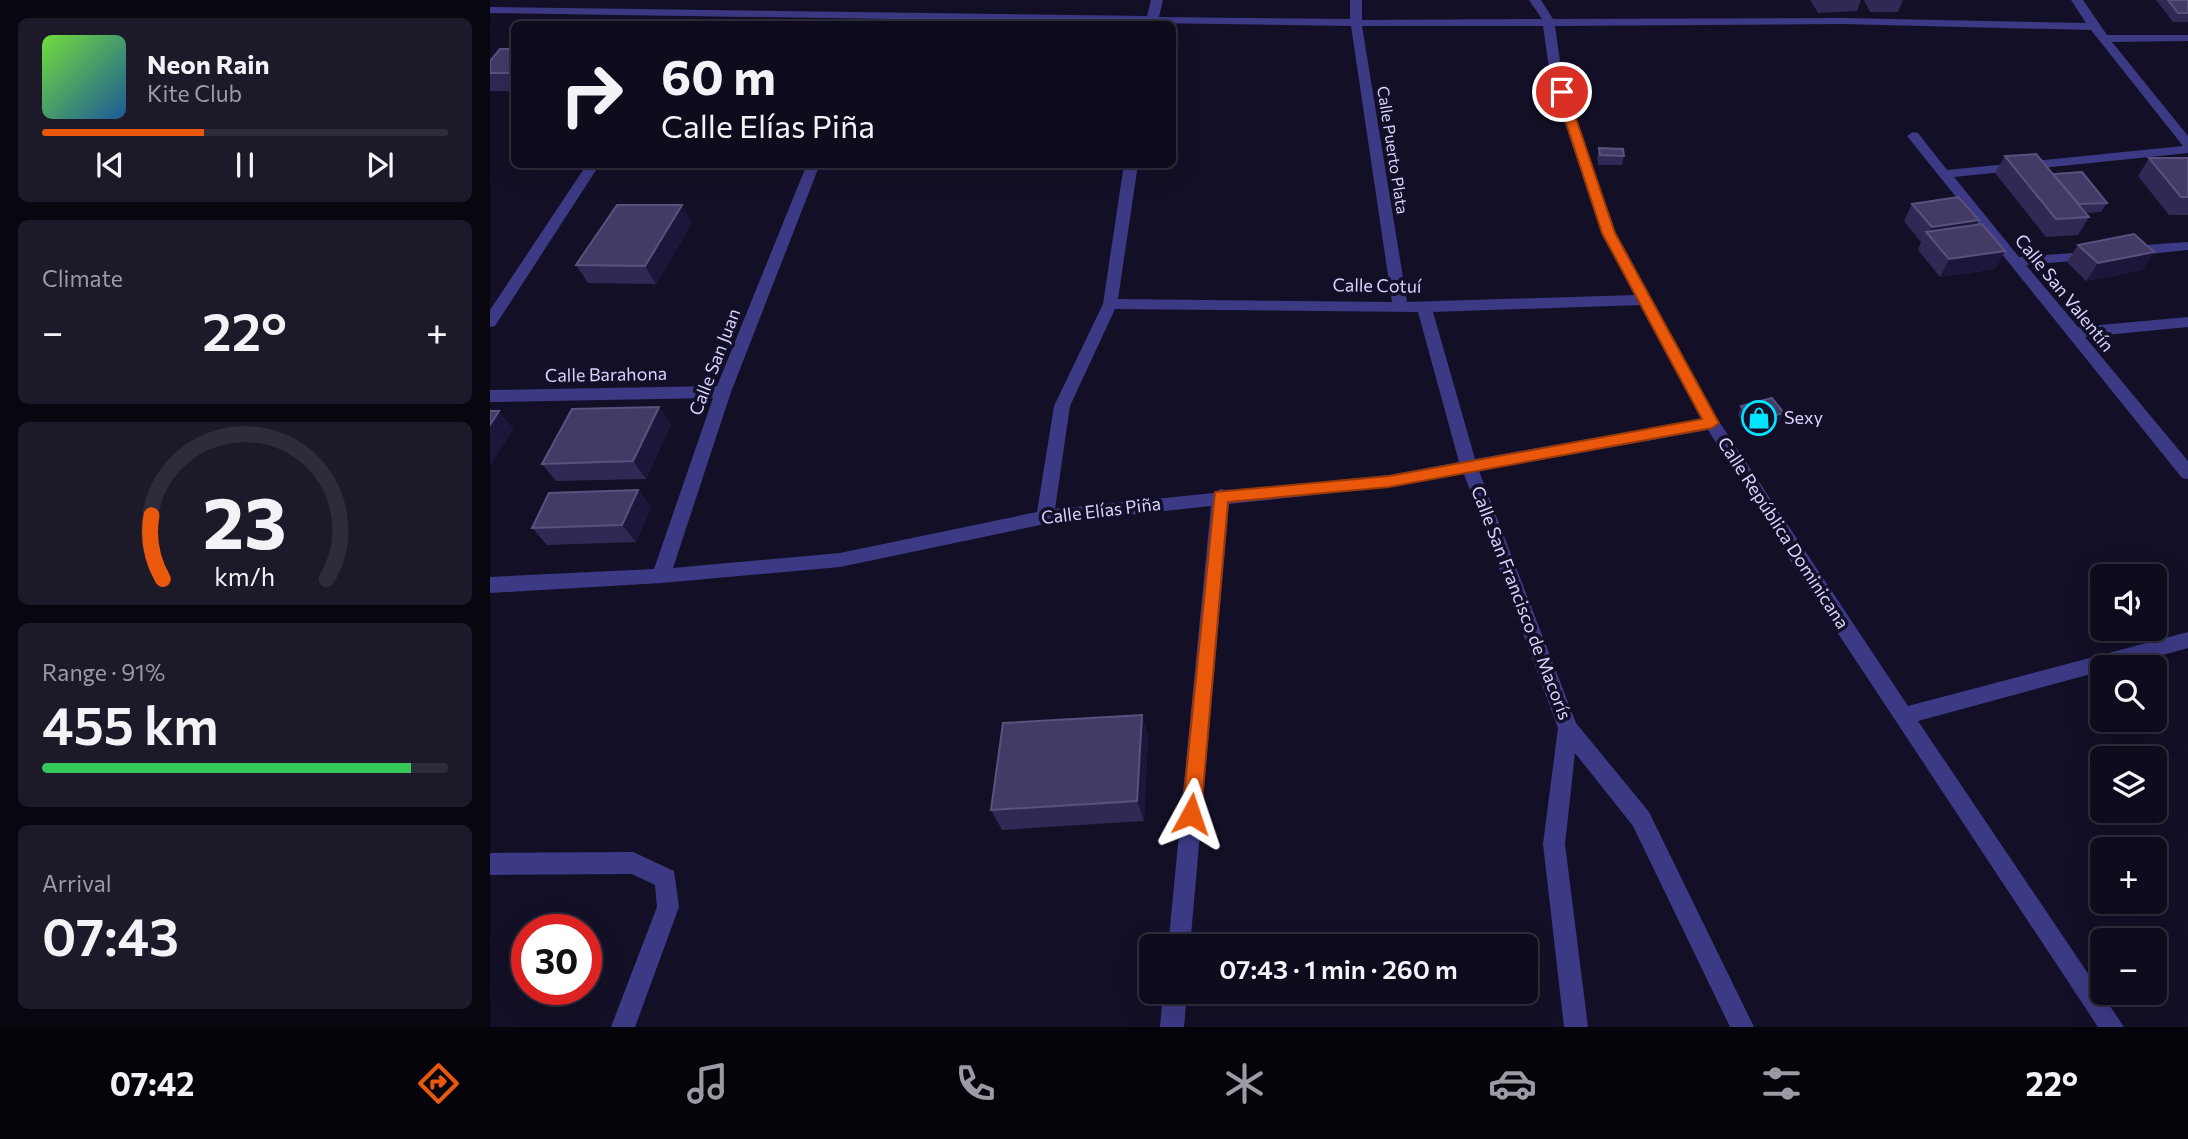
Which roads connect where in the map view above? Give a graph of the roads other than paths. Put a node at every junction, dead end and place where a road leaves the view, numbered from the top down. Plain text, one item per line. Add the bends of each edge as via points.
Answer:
1 (881, 0) edge
2 (1157, 0) edge
3 (1356, 0) edge
4 (1535, 0) edge
5 (2077, 0) edge
6 (490, 10) edge
7 (691, 19) edge
8 (1548, 20) junction
9 (872, 21) edge
10 (1152, 21) edge
11 (1176, 23) edge
12 (1356, 23) junction
13 (2094, 27) junction
14 (2188, 38) edge
15 (2103, 39) junction
16 (1913, 136) dead end
17 (2188, 146) edge
18 (591, 168) edge
19 (812, 168) edge
20 (1130, 168) edge
21 (1943, 174) junction
22 (2188, 246) edge
23 (2014, 262) junction
24 (1644, 300) junction
25 (1110, 304) junction
26 (1400, 304) junction
27 (1424, 306) junction
28 (490, 322) edge
29 (2188, 323) edge
30 (2071, 333) junction
31 (723, 391) junction
32 (490, 396) edge
33 (1712, 423) junction
34 (1469, 466) junction
35 (2188, 472) edge
36 (1221, 496) junction
37 (1045, 517) junction
38 (661, 576) junction
39 (490, 585) edge
40 (2188, 639) edge
41 (1905, 716) junction
42 (1568, 728) junction
43 (490, 864) edge
44 (1180, 934) edge
45 (1174, 1004) edge
46 (622, 1027) edge
47 (1172, 1027) edge
48 (1576, 1027) edge
49 (1742, 1027) edge
50 (2112, 1027) edge

1 - 9 street
2 - 10 street
3 - 12 street, Calle Puerto Plata
4 - 8 street, Calle República Dominicana
5 - 13 street
6 - 7 street
7 - 9 street
8 - 12 street
8 - 13 street
8 - 24 street, Calle República Dominicana via 1555,68 1585,170 1609,233
11 - 12 street
12 - 26 street, Calle Puerto Plata
13 - 15 street
14 - 15 street
15 - 17 street
16 - 21 street, Calle San Valentín
17 - 21 street
18 - 28 street
19 - 31 street, Calle San Juan
20 - 25 street
21 - 23 street, Calle San Valentín
22 - 23 street
23 - 30 street, Calle San Valentín
24 - 27 street, Calle Cotuí
24 - 33 street, Calle República Dominicana
25 - 26 street, Calle Cotuí
25 - 37 street via 1062,406
26 - 27 street, Calle Cotuí
27 - 34 street, Calle San Francisco de Macorís
29 - 30 street
30 - 35 street, Calle San Valentín
31 - 32 street, Calle Barahona
31 - 38 street, Calle San Juan
33 - 34 street, Calle Elías Piña
33 - 41 street, Calle República Dominicana
34 - 36 street, Calle Elías Piña via 1389,481
34 - 42 street, Calle San Francisco de Macorís
36 - 37 street, Calle Elías Piña
36 - 44 street
37 - 38 street, Calle Elías Piña via 840,561
38 - 39 street, Calle Elías Piña
40 - 41 street
41 - 50 street, Calle República Dominicana
42 - 48 street via 1554,844
42 - 49 street, Calle San Francisco de Macorís via 1641,819
43 - 46 street via 634,863 666,879 668,907
45 - 47 street

